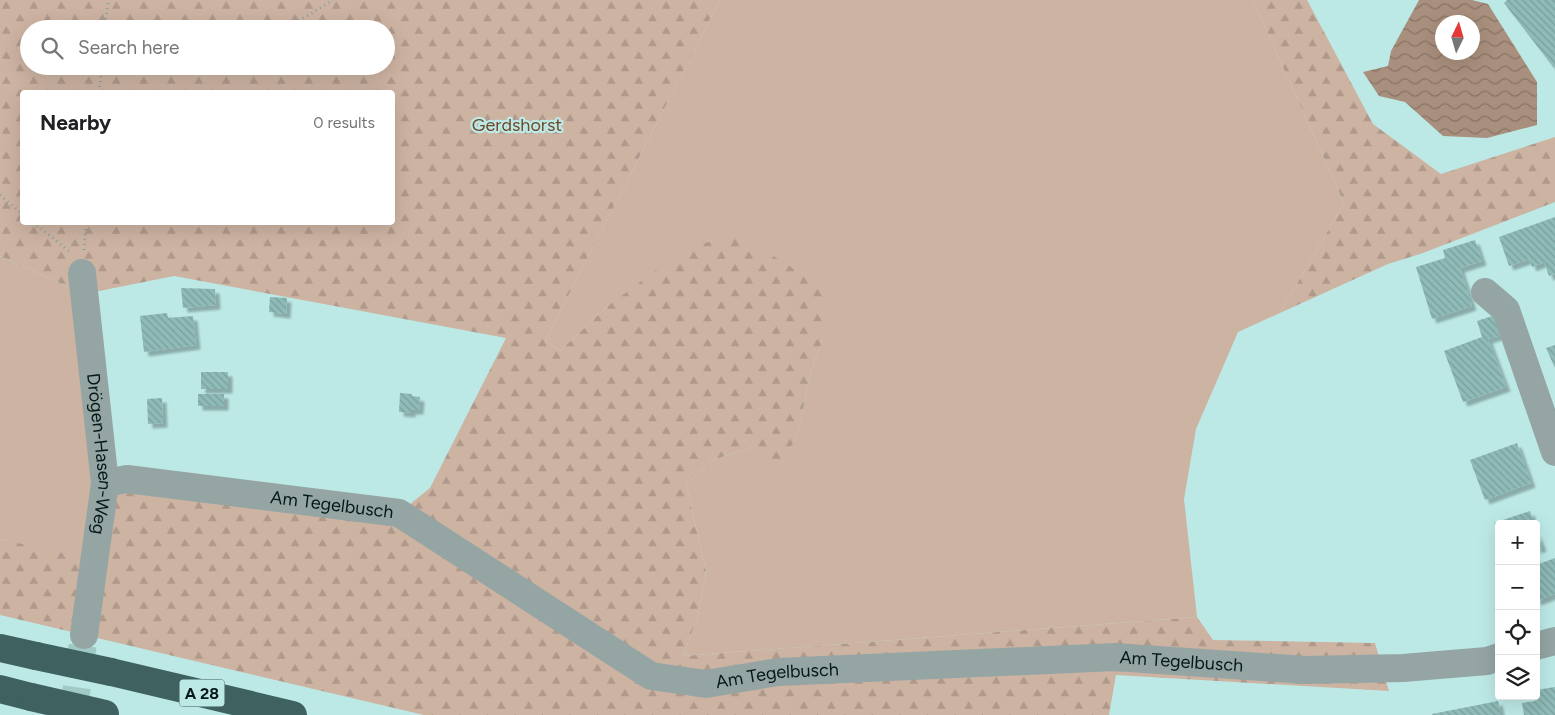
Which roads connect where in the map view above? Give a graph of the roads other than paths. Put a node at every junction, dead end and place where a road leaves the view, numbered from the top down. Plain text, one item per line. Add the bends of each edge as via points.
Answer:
1 (79, 265) road end
2 (1485, 292) dead end
3 (1555, 452) edge
4 (106, 483) junction
5 (84, 635) tunnel mouth
6 (1555, 641) edge
7 (1540, 645) edge
8 (0, 648) edge
9 (1495, 658) edge
10 (0, 689) edge
11 (107, 715) edge
12 (293, 715) edge

1 - 4 street, Drögen-Hasen-Weg
2 - 3 street via 1506,310
4 - 5 street, Drögen-Hasen-Weg
4 - 9 street, Am Tegelbusch via 127,479 399,513 651,676 706,684 778,672 1115,657 1306,670 1403,668
6 - 7 street
8 - 12 highway, A 28, bridge
10 - 11 highway, bridge

